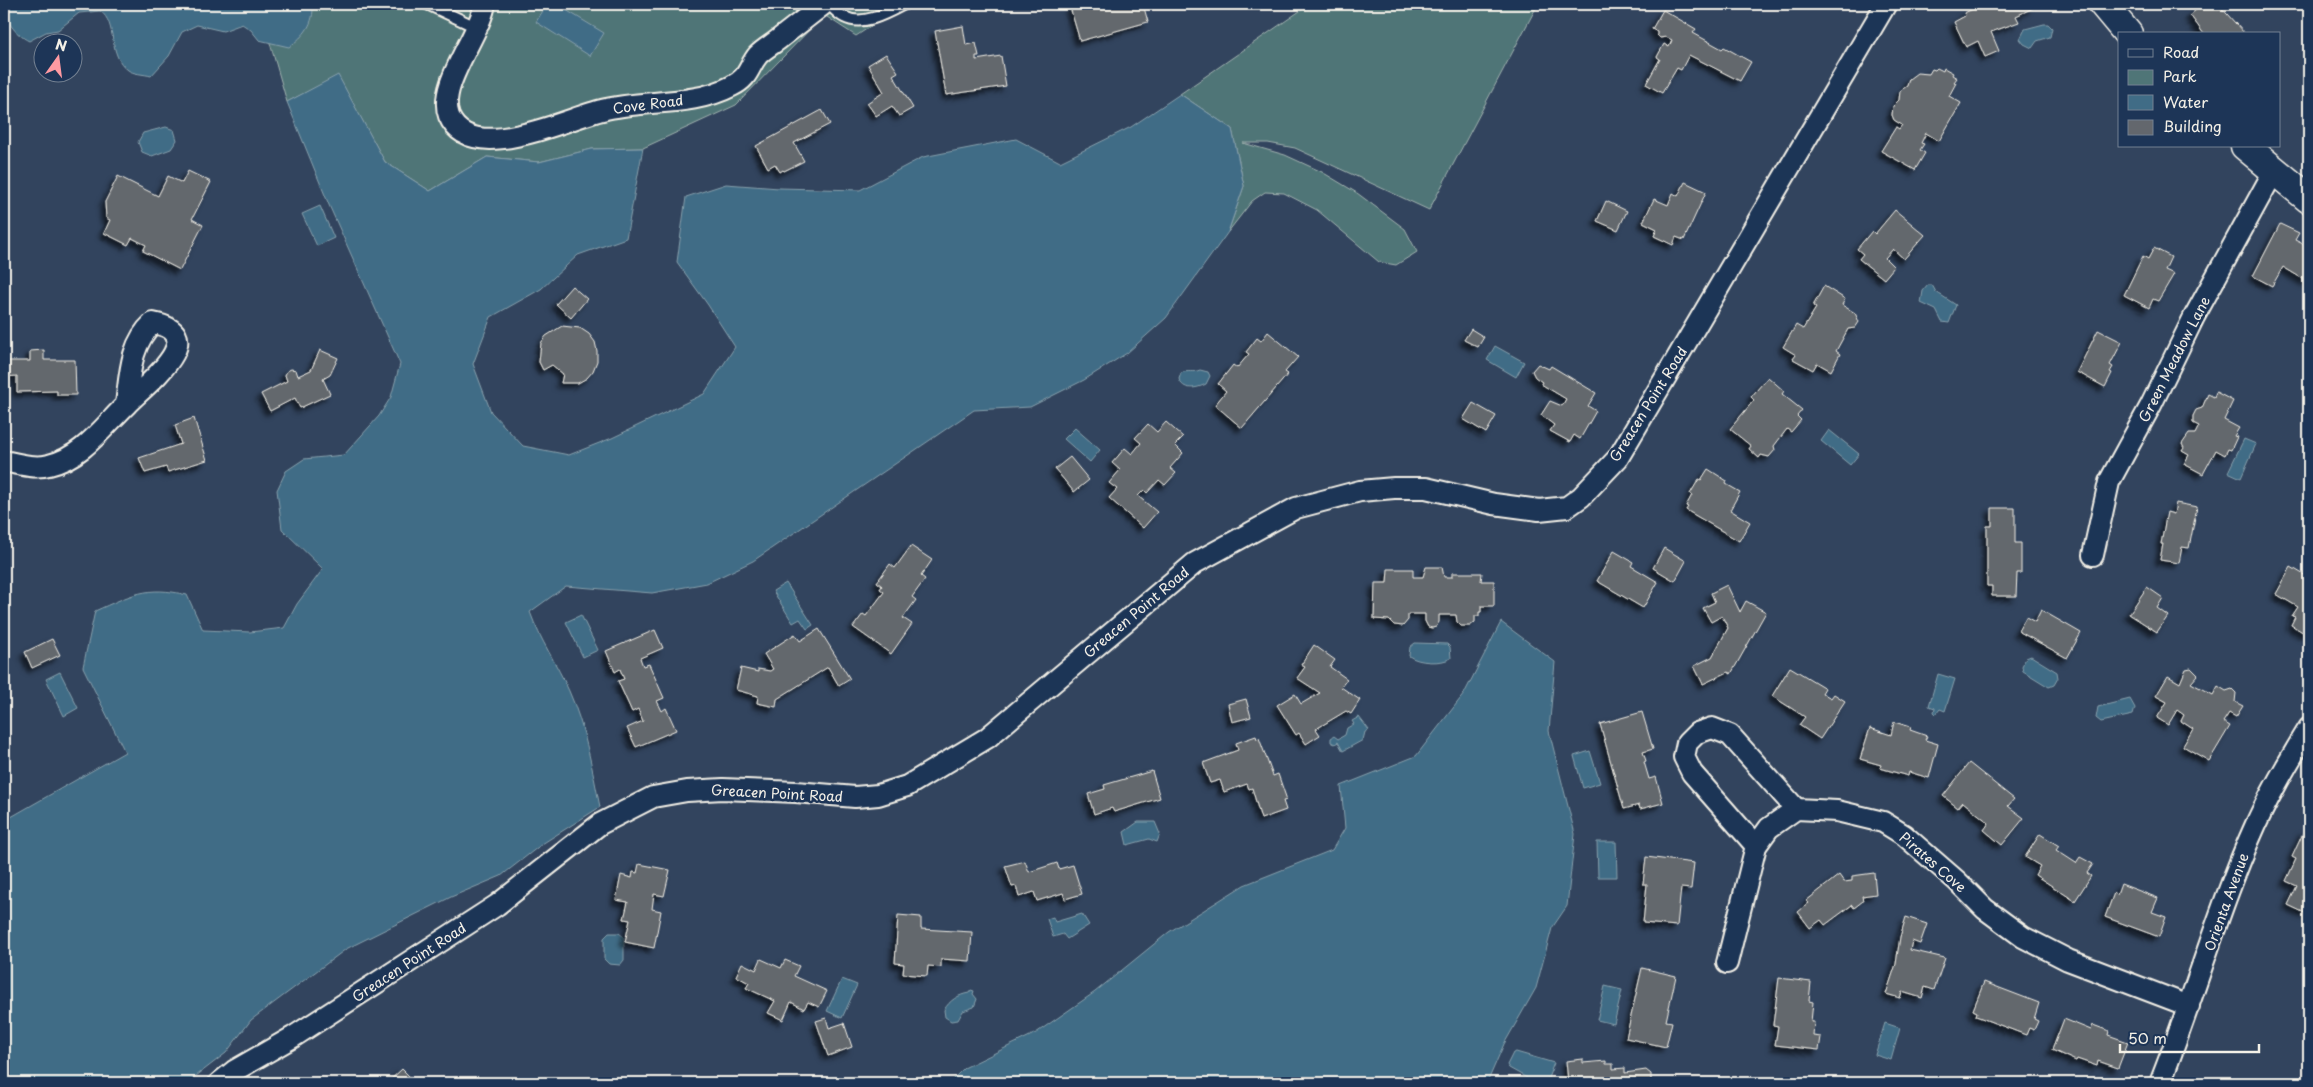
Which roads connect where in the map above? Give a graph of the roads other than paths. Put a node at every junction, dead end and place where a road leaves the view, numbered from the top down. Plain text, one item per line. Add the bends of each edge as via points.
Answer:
1 (426, 4) edge
2 (485, 4) edge
3 (824, 4) edge
4 (829, 4) edge
5 (904, 4) edge
6 (1886, 4) edge
7 (2103, 4) edge
8 (478, 28) junction
9 (2126, 32) edge
10 (2247, 148) edge
11 (2274, 171) junction
12 (2309, 199) edge
13 (126, 404) dead end
14 (4, 461) edge
15 (2093, 555) dead end
16 (2309, 728) edge
17 (1796, 809) junction
18 (1756, 846) junction
19 (1727, 962) dead end
20 (2189, 1006) junction
21 (219, 1083) edge
22 (2160, 1083) edge

1 - 8 lane
2 - 8 street
3 - 8 street, Cove Road via 758,56 749,73 733,86 714,94 604,109 512,138 477,138 459,130 449,117 446,101 449,88
4 - 5 lane via 843,17 857,21 881,16
6 - 21 street, Greacen Point Road via 1618,458 1581,497 1566,507 1539,510 1494,504 1426,488 1394,488 1360,491 1296,508 1194,563 987,738 907,786 878,795 854,797 723,789 653,797 600,824 497,906
7 - 9 street
10 - 11 street
11 - 12 street
11 - 15 street, Green Meadow Lane via 2109,482
13 - 14 street via 87,446 64,460 48,466
16 - 20 street, Orienta Avenue via 2256,823 2230,886
17 - 18 street via 1769,828
17 - 18 street via 1730,735 1712,728 1697,733 1687,743 1684,756 1692,774
17 - 20 street, Pirates Cove via 1837,811 1883,822 1904,835 1985,909 2023,937 2068,960
18 - 19 street
20 - 22 street, Orienta Avenue

